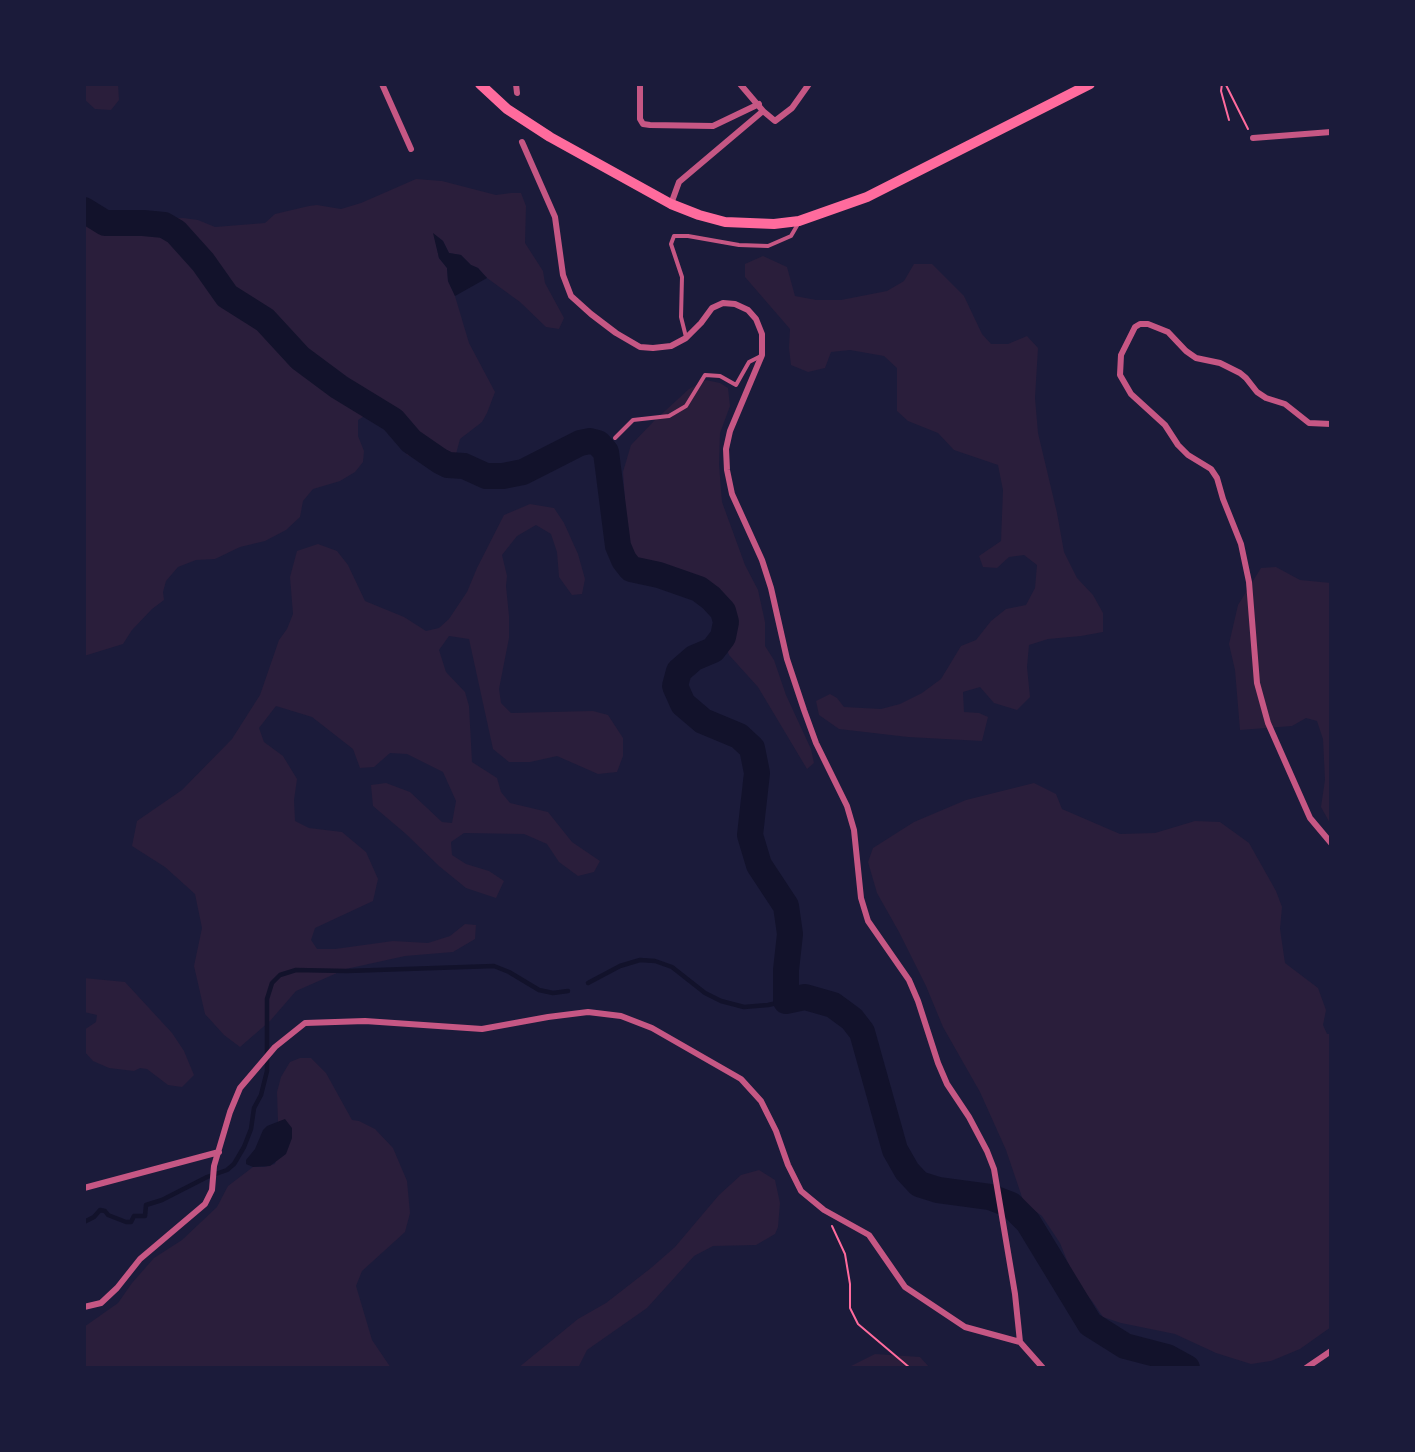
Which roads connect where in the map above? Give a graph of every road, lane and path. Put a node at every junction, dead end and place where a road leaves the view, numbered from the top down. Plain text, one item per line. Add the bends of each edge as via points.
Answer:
1 (382, 84) edge
2 (480, 84) edge
3 (516, 84) edge
4 (640, 84) edge
5 (740, 84) edge
6 (809, 84) edge
7 (1090, 84) edge
8 (517, 93) dead end
9 (759, 104) junction
10 (763, 111) junction
11 (1229, 120) dead end
12 (1331, 132) edge
13 (1252, 138) joint
14 (522, 142) dead end
15 (411, 149) dead end
16 (671, 204) junction
17 (799, 221) junction
18 (686, 338) junction
19 (762, 356) junction
20 (1331, 424) edge
21 (615, 438) dead end
22 (1331, 843) edge
23 (219, 1152) junction
24 (84, 1188) edge
25 (824, 1210) junction
26 (84, 1307) edge
27 (1020, 1342) junction
28 (1331, 1351) edge
29 (910, 1368) edge
30 (1043, 1368) edge
31 (1306, 1368) edge

1 - 15 street
2 - 16 main road via 507,109 550,137
3 - 8 street
4 - 9 street via 643,124 713,126
5 - 9 street
6 - 10 street via 792,108 775,121
7 - 17 main road via 867,197
9 - 10 street
10 - 16 street via 679,182
11 - 13 path via 1222,84 1226,85
12 - 13 street
14 - 18 street via 555,217 563,275 571,296 616,333 640,347 671,346
16 - 17 main road via 724,222
17 - 18 lane via 791,236 768,246 674,236 671,244 682,277 681,317
18 - 19 street via 712,308 723,303 735,304 748,310 756,320 762,334
19 - 21 lane via 749,362 736,386 720,375 705,375 686,406 669,416 633,420
19 - 27 street via 726,449 732,494 762,560 787,659 816,743 847,806 868,921 909,980 947,1084 969,1117 994,1169
20 - 22 street via 1309,423 1285,404 1257,392 1240,373 1220,363 1196,358 1168,333 1148,324 1135,327 1121,355 1120,375 1131,394 1165,425 1188,455 1211,469 1217,478 1249,582 1257,683 1268,723 1310,818
23 - 24 street
23 - 25 street via 240,1088 275,1047 305,1023 365,1020 482,1029 588,1012 621,1016 652,1028 741,1079 761,1101 801,1191
23 - 26 street via 213,1190 205,1204 140,1259 101,1303
25 - 27 street via 869,1234 905,1287 915,1294 965,1327
25 - 29 path via 845,1254 850,1308 858,1324
27 - 30 street
28 - 31 street

